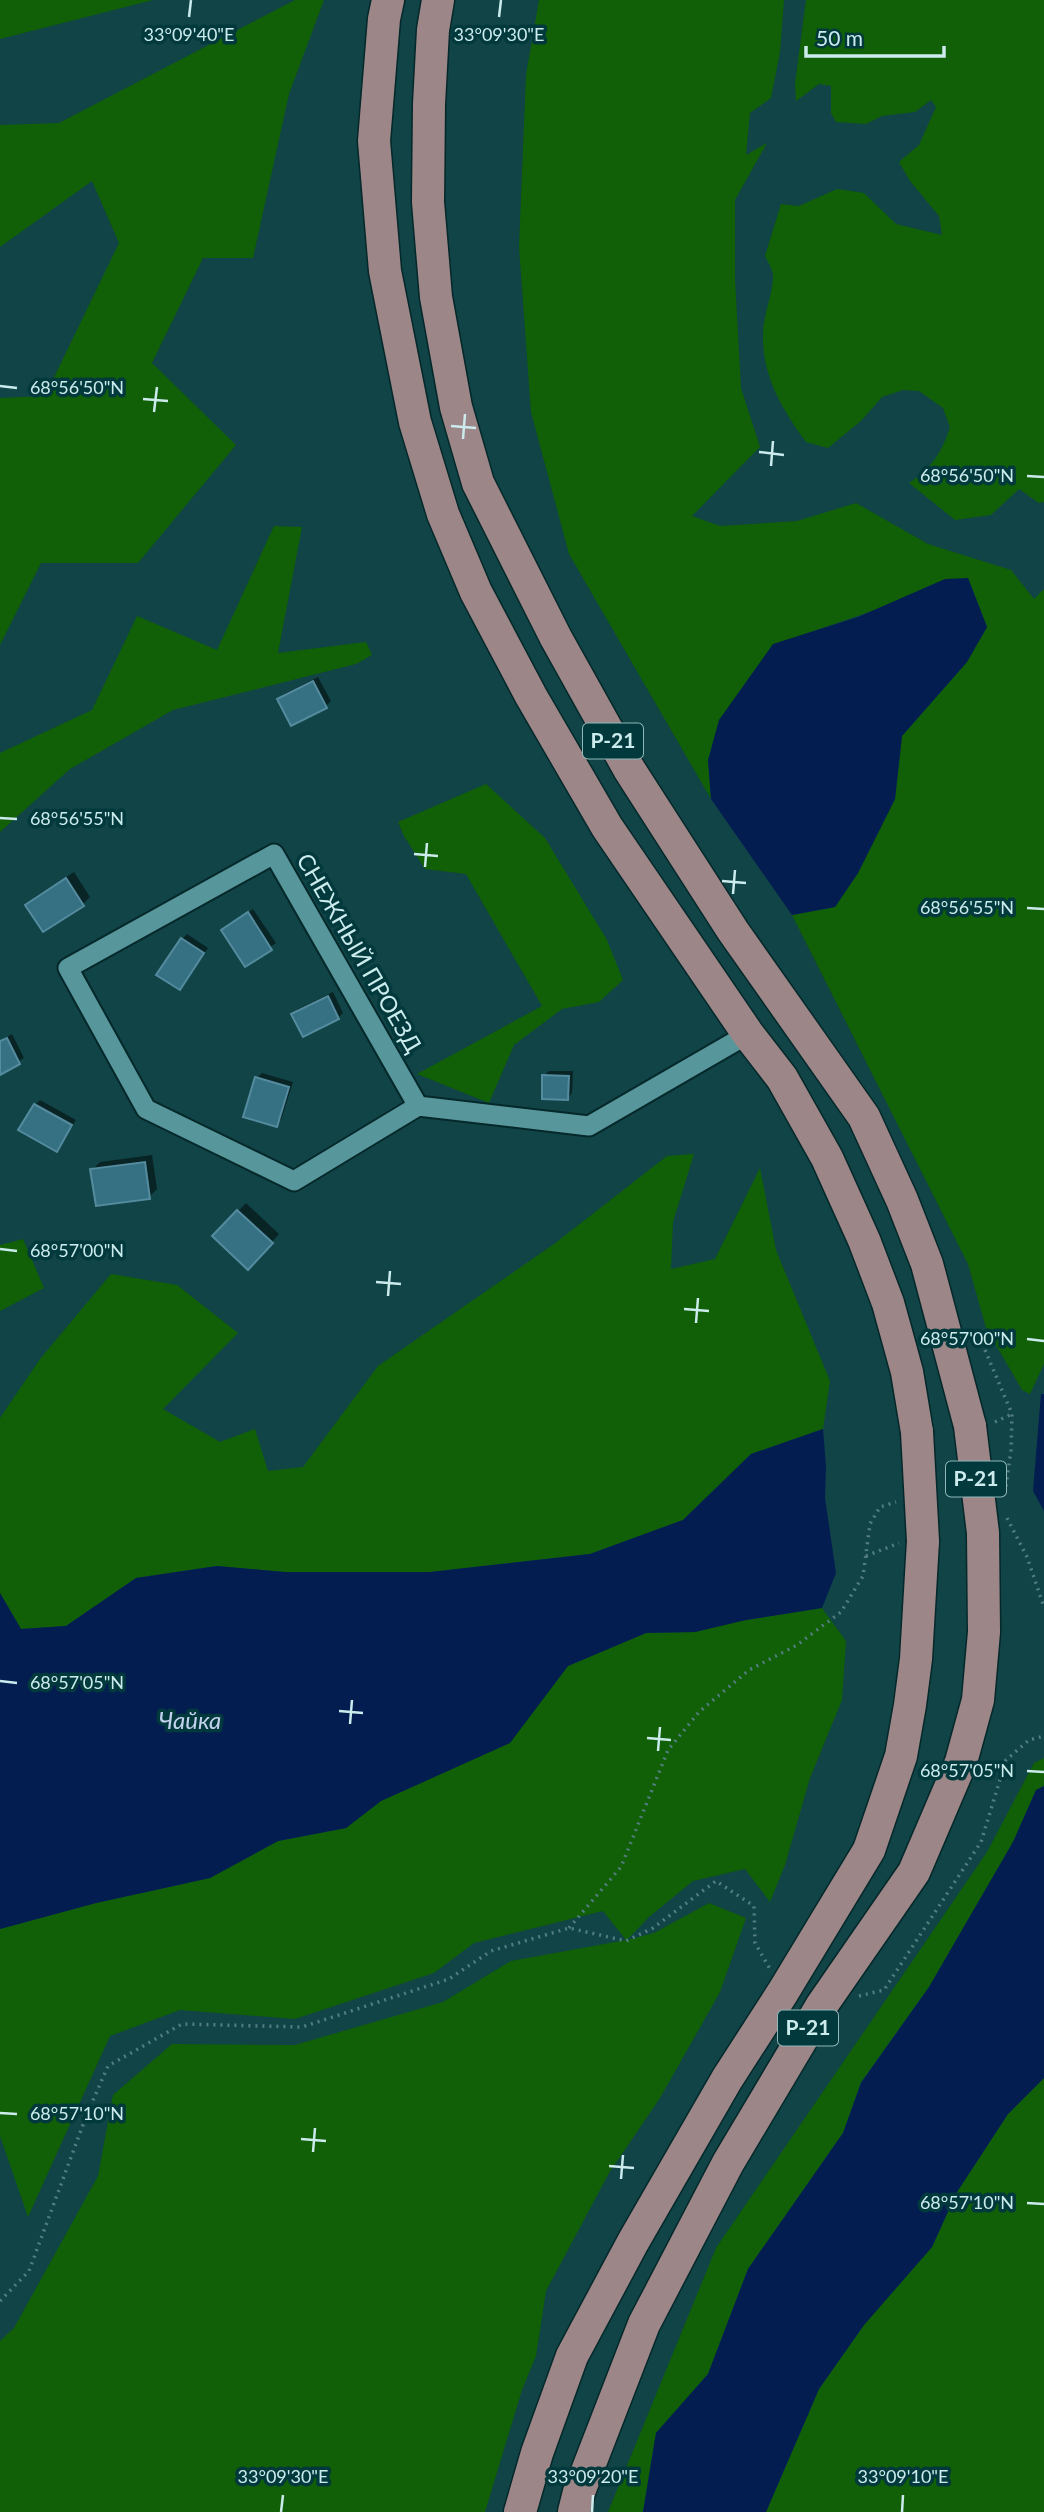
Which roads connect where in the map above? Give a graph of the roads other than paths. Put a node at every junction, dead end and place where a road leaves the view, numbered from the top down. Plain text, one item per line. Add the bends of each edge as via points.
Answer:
1 (388, 0) edge
2 (438, 0) edge
3 (748, 1034) junction
4 (418, 1106) junction
5 (520, 2512) edge
6 (574, 2512) edge

1 - 3 main road, Р-21 via 374,141 385,271 415,422 443,514 476,592 607,827
2 - 6 main road, Р-21, bridge via 432,30 428,202 436,297 456,407 478,483 629,769 733,931 864,1117 927,1264 993,1521 978,1700 961,1762 914,1872 822,2005 728,2163 644,2324
3 - 4 street via 589,1126
3 - 5 main road, Р-21, bridge via 782,1078 827,1158 888,1303 907,1372 917,1432 923,1537 916,1659 901,1756 869,1850 727,2079 572,2356
4 - 4 street, СНЕЖНЫЙ ПРОЕЗД via 274,854 68,968 146,1109 294,1181

